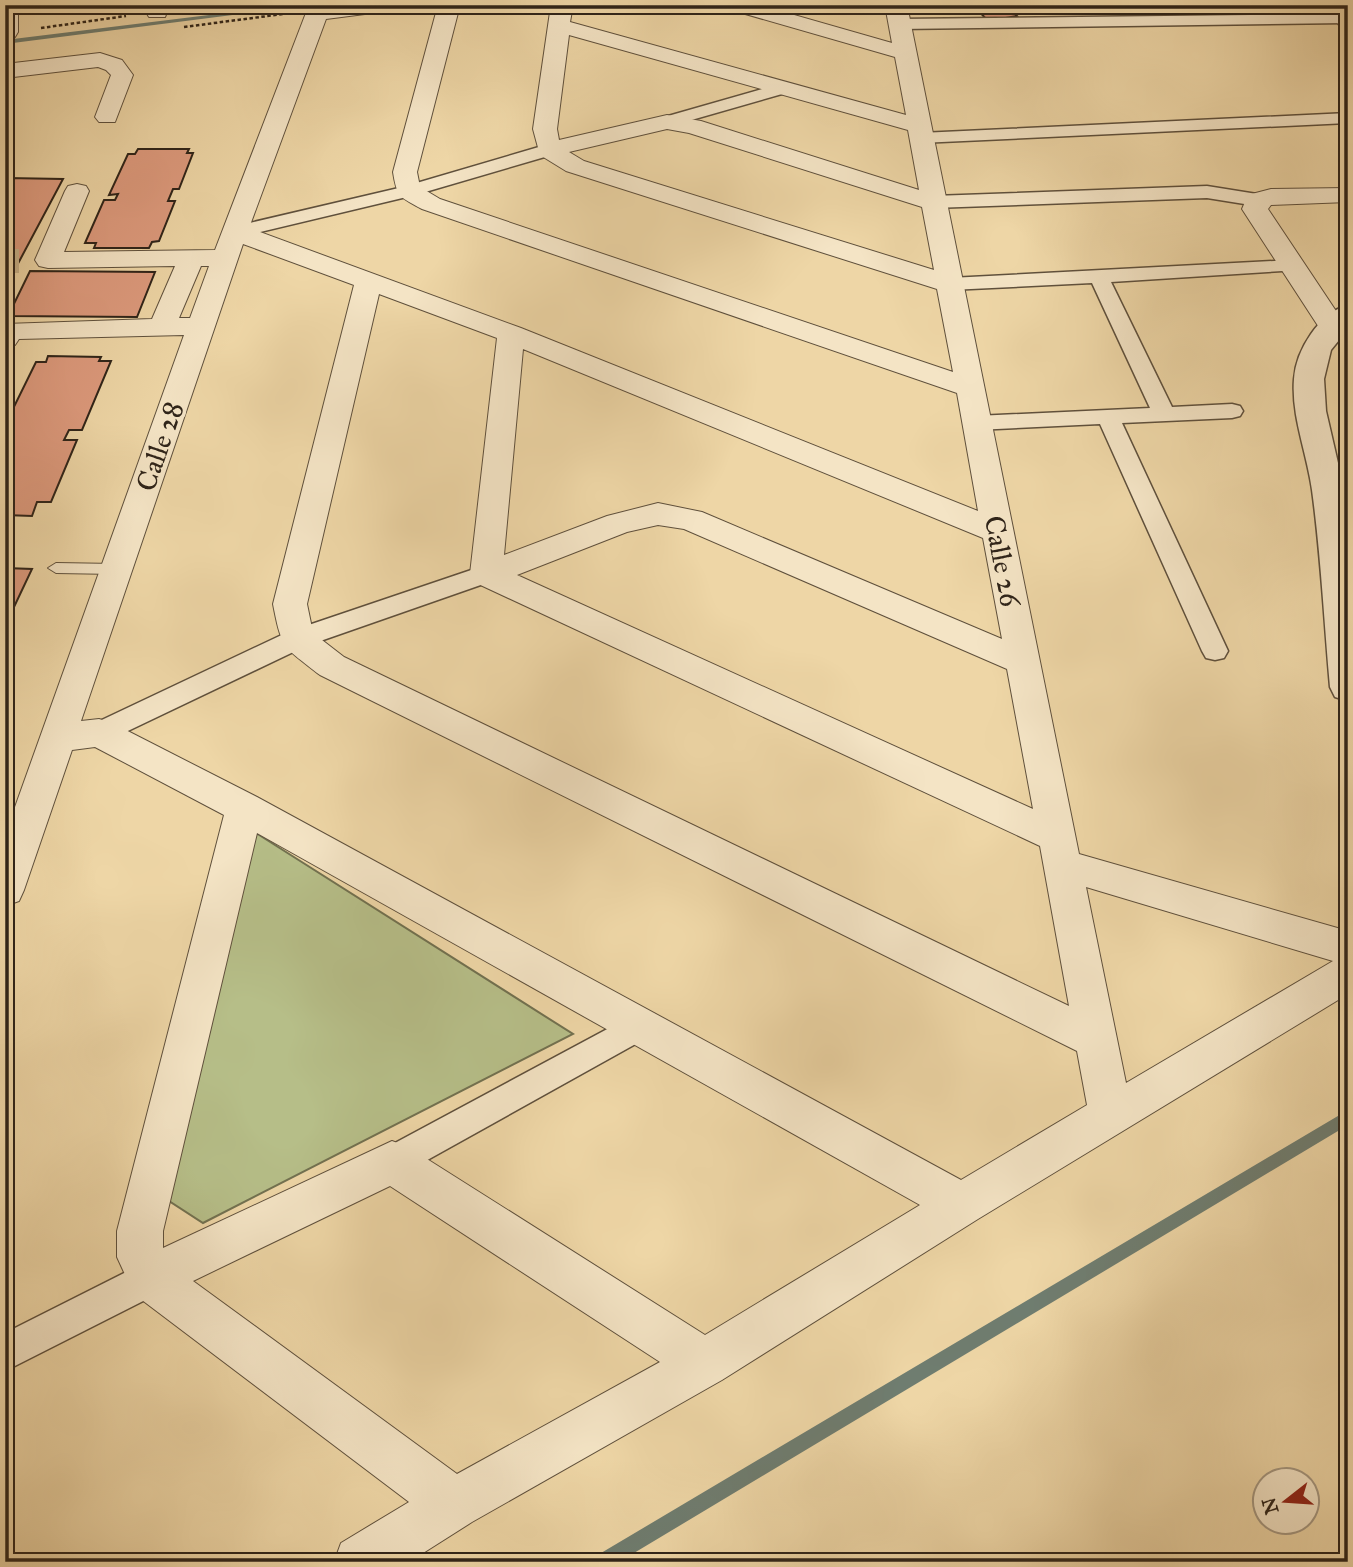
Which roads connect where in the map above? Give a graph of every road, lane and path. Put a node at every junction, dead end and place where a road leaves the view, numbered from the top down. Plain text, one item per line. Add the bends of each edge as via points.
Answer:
1 (7, 5) edge
2 (221, 5) edge
3 (388, 5) edge
4 (449, 5) edge
5 (735, 5) edge
6 (159, 9) edge
7 (319, 9) edge
8 (561, 15) edge
9 (1343, 15) edge
10 (900, 27) edge
11 (7, 32) joint
12 (5, 71) edge
13 (783, 88) junction
14 (107, 117) dead end
15 (1348, 118) edge
16 (667, 122) junction
17 (919, 132) junction
18 (549, 150) junction
19 (77, 191) dead end
20 (408, 191) junction
21 (1348, 195) edge
22 (1257, 200) junction
23 (933, 202) junction
24 (230, 245) junction
25 (191, 258) junction
26 (48, 260) junction
27 (19, 261) tunnel mouth
28 (1293, 266) junction
29 (1099, 276) junction
30 (368, 284) junction
31 (950, 285) junction
32 (1340, 320) edge
33 (202, 326) junction
34 (162, 327) junction
35 (6, 333) edge
36 (511, 334) junction
37 (970, 388) junction
38 (1232, 411) dead end
39 (1166, 415) junction
40 (1108, 417) junction
41 (976, 423) junction
42 (997, 531) junction
43 (56, 568) dead end
44 (116, 569) junction
45 (486, 574) junction
46 (297, 639) junction
47 (1215, 652) dead end
48 (1023, 663) junction
49 (1348, 687) edge
50 (99, 733) junction
51 (59, 738) junction
52 (244, 808) junction
53 (1061, 851) junction
54 (5, 890) edge
55 (1348, 948) edge
56 (1348, 973) edge
57 (639, 1026) junction
58 (1097, 1040) junction
59 (1111, 1116) junction
60 (392, 1162) junction
61 (962, 1204) junction
62 (150, 1278) junction
63 (5, 1353) edge
64 (705, 1363) junction
65 (454, 1504) junction
66 (359, 1562) edge

1 - 11 street
2 - 6 path
3 - 7 street
4 - 20 street via 405,172
5 - 10 street
6 - 11 path
7 - 24 street, Calle 28
8 - 13 street
8 - 18 street via 545,129
9 - 10 street
10 - 17 street, Calle 26
12 - 14 street via 100,60 114,65 122,75
13 - 16 street
13 - 17 street
15 - 17 street
16 - 18 street
16 - 23 street via 693,126
17 - 23 street, Calle 26
18 - 20 street
18 - 31 street via 575,166
19 - 26 street
20 - 24 street
20 - 37 street via 430,204
21 - 22 street
22 - 23 street via 1208,192
22 - 28 street via 1255,209
23 - 31 street, Calle 26
24 - 25 street
24 - 30 street
24 - 33 street, Calle 28
25 - 26 street
25 - 34 street
26 - 27 street
28 - 29 street
28 - 32 street
29 - 31 street
29 - 39 street
30 - 36 street
30 - 46 street via 290,604
31 - 37 street, Calle 26
32 - 49 street via 1311,365 1310,393 1328,488
33 - 34 street
33 - 44 street, Calle 28
34 - 35 street
36 - 42 street
36 - 45 street
37 - 41 street, Calle 26
38 - 39 street
39 - 40 street
40 - 41 street
40 - 47 street
41 - 42 street, Calle 26
42 - 48 street, Calle 26
43 - 44 lane
44 - 51 street, Calle 28
45 - 46 street
45 - 48 street via 618,524 658,514 691,520
45 - 53 street
46 - 50 street
46 - 58 street via 332,666
48 - 53 street, Calle 26
50 - 51 street
50 - 52 street
51 - 54 street, Calle 28
52 - 57 street
52 - 62 street via 140,1231 140,1256
53 - 55 street
53 - 58 street, Calle 26
56 - 59 street
57 - 60 street
57 - 61 street
58 - 59 street, Calle 26
59 - 61 street
60 - 62 street
60 - 64 street
61 - 64 street
62 - 63 street
62 - 65 street
64 - 65 street
65 - 66 street

